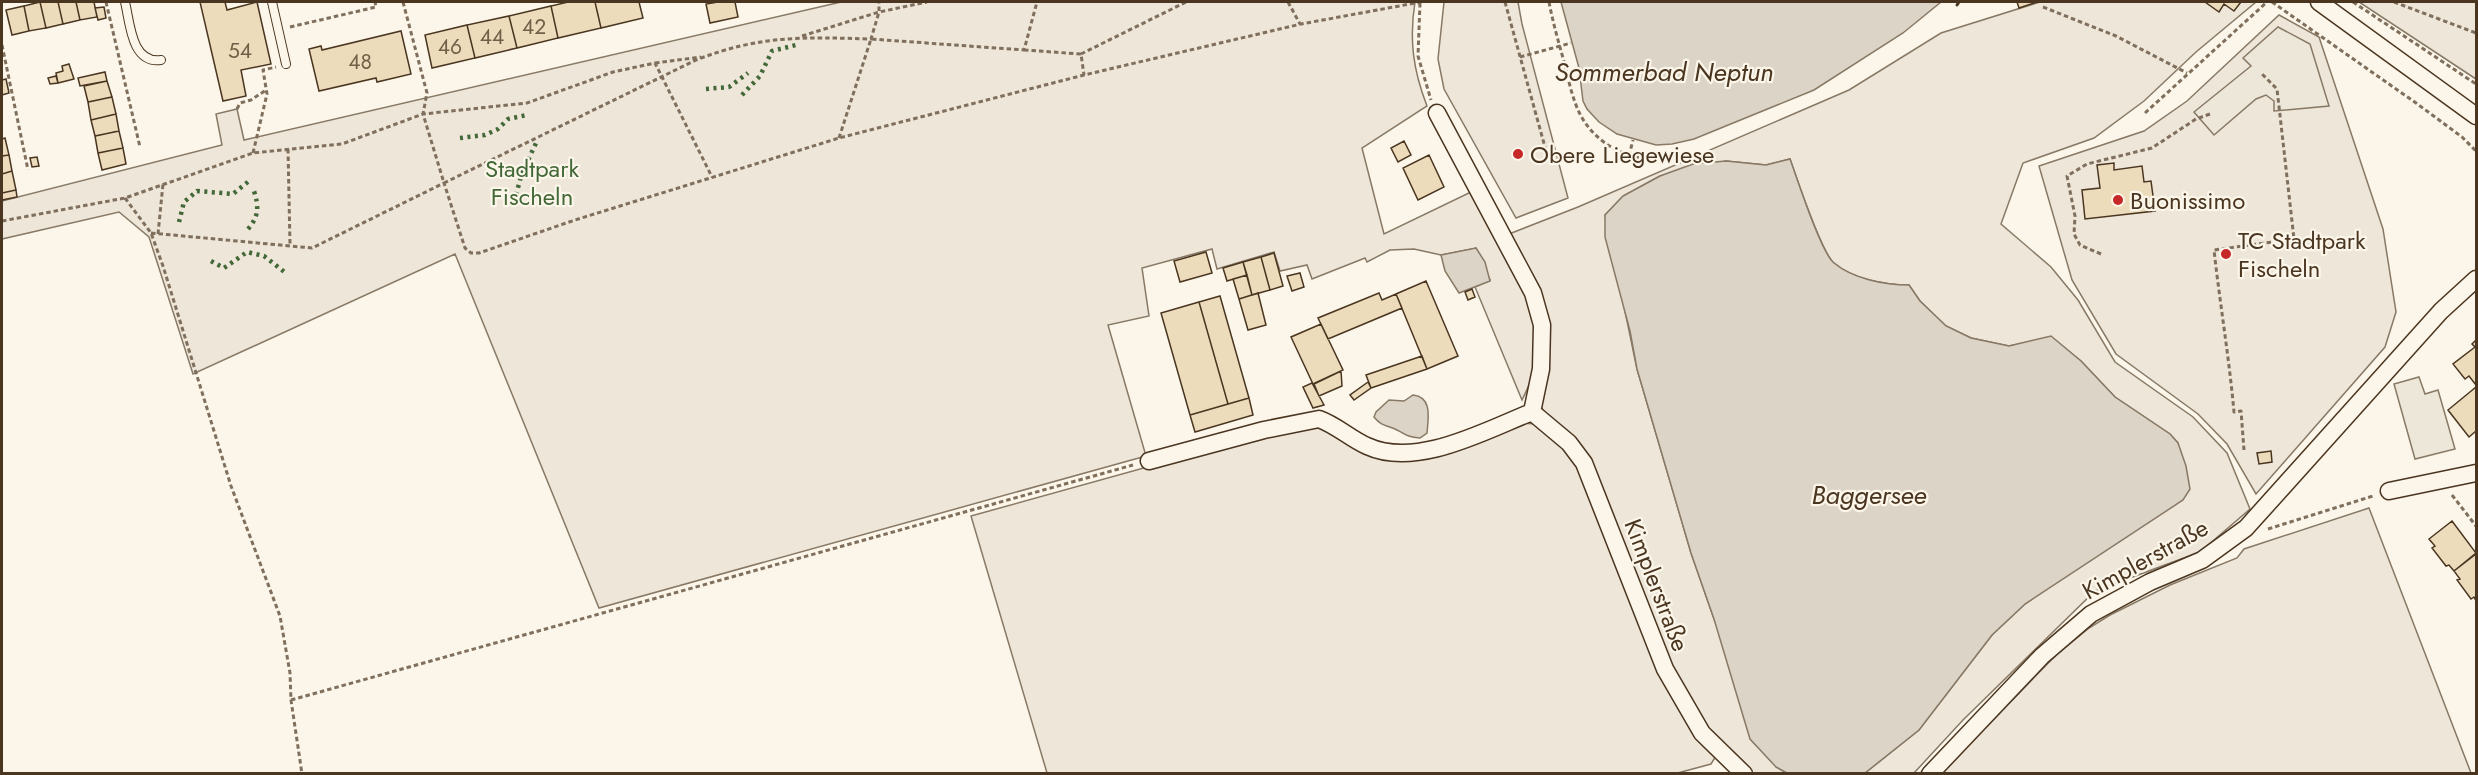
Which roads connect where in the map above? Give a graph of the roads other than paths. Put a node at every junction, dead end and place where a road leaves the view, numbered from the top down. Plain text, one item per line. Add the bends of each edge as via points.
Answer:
1 (125, 2) edge
2 (272, 2) edge
3 (2319, 2) edge
4 (160, 60) dead end
5 (286, 64) road end
6 (1437, 113) road end
7 (2476, 116) edge
8 (2476, 279) edge
9 (1532, 412) junction
10 (1149, 461) road end
11 (2476, 473) edge
12 (2389, 491) road end
13 (1744, 774) edge
14 (1930, 774) edge

1 - 4 lane via 136,47 148,60
2 - 5 lane
3 - 7 street
6 - 9 street via 1533,293 1542,325 1541,369
8 - 14 street, Kimplerstraße via 2441,311 2246,528 2202,560 2091,614 2042,656
9 - 10 street via 1449,445 1416,453 1388,453 1368,447 1319,419
9 - 13 street, Kimplerstraße via 1569,443 1584,463 1665,669 1701,733
11 - 12 street

